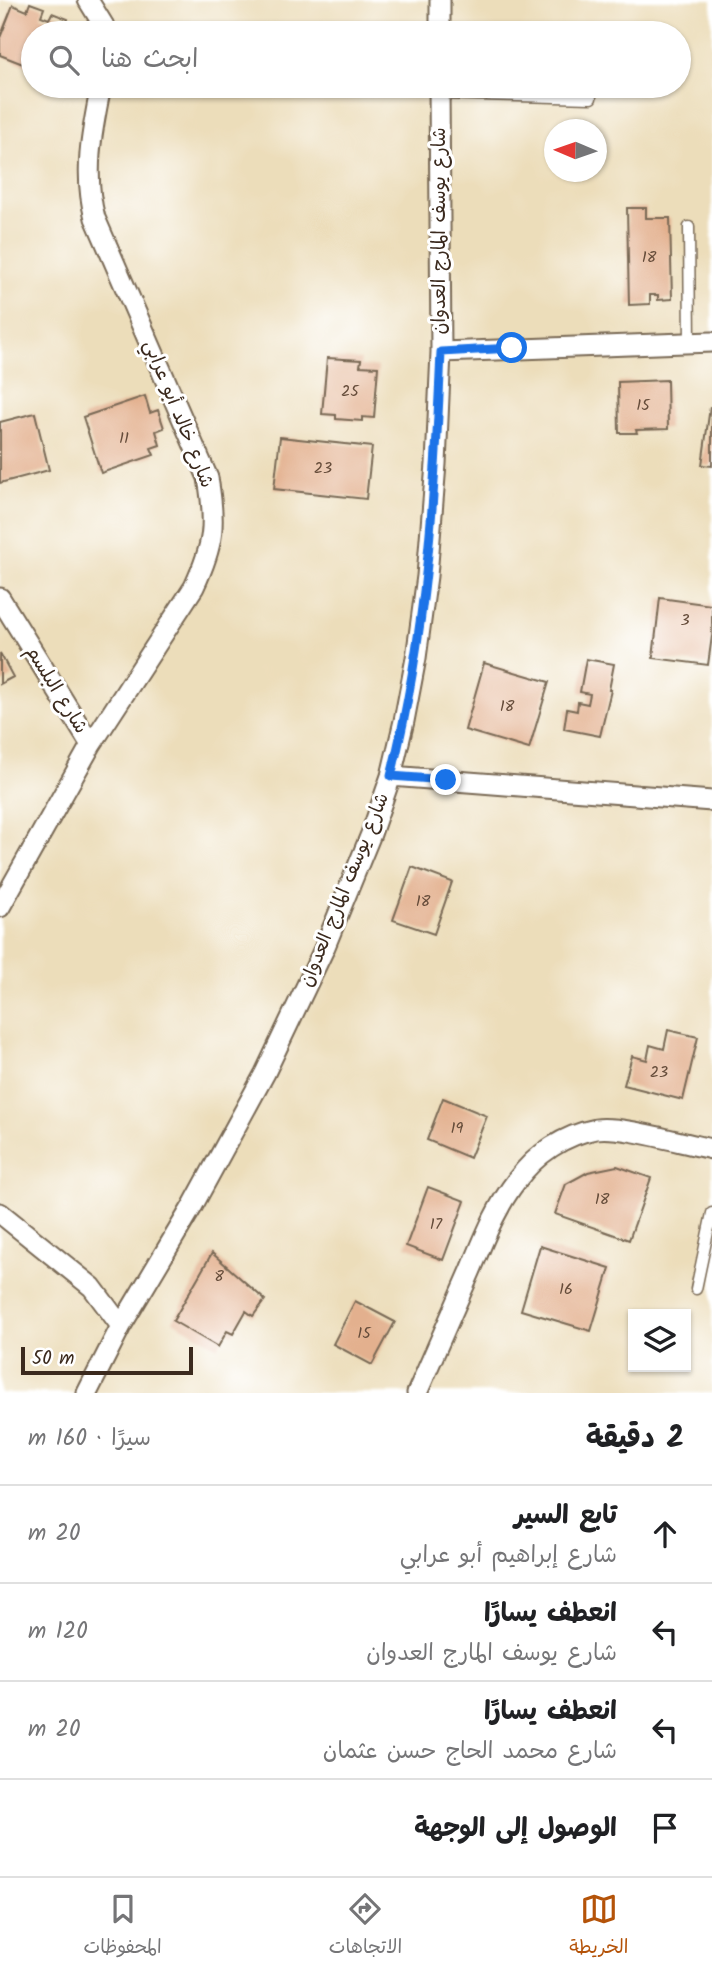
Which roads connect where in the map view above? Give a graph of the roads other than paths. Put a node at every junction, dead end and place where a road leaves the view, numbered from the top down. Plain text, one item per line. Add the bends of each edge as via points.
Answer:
1 (88, 0) edge
2 (440, 0) edge
3 (101, 21) edge
4 (440, 21) edge
5 (99, 98) edge
6 (439, 98) edge
7 (689, 227) dead end
8 (712, 342) edge
9 (690, 343) junction
10 (441, 352) junction
11 (0, 598) edge
12 (91, 745) junction
13 (391, 776) junction
14 (712, 801) edge
15 (0, 906) edge
16 (712, 1149) edge
17 (0, 1213) edge
18 (712, 1213) edge
19 (696, 1289) dead end
20 (121, 1326) junction
21 (92, 1390) edge
22 (417, 1393) edge

1 - 3 street
2 - 4 street
5 - 12 street, شارع خالد أبو عرابي via 88,164 94,218 208,478 214,510 213,536 194,587
6 - 10 street, شارع يوسف المارج العدوان
7 - 9 lane
8 - 9 street
9 - 10 street
10 - 13 street, شارع يوسف المارج العدوان via 427,576
11 - 12 street, شارع البلسم
12 - 15 street, شارع خالد أبو عرابي
13 - 14 street
13 - 20 street, شارع يوسف المارج العدوان via 324,949 265,1073
16 - 22 street via 599,1129 575,1134 537,1158 517,1179 495,1216
17 - 20 street via 92,1287
18 - 19 lane
20 - 21 street, شارع يوسف المارج العدوان

